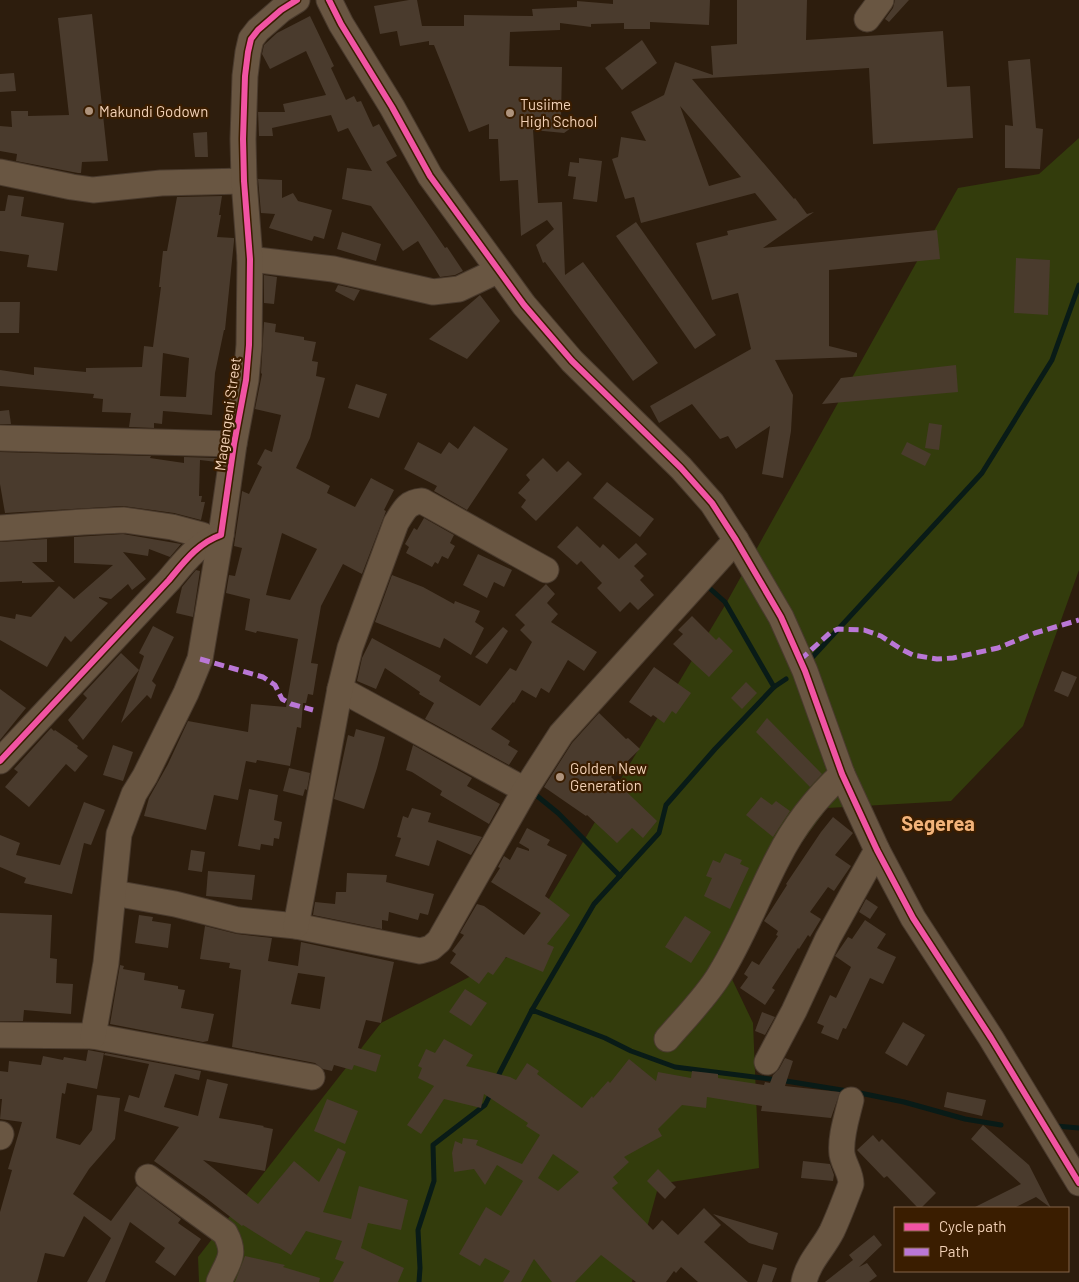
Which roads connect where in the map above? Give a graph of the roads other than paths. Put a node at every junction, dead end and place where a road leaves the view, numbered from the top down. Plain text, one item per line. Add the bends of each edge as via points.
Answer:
1 (297, 0) edge
2 (329, 0) edge
3 (0, 172) edge
4 (244, 181) junction
5 (250, 259) junction
6 (498, 271) junction
7 (0, 438) edge
8 (234, 444) junction
9 (0, 528) edge
10 (215, 537) junction
11 (736, 540) junction
12 (546, 570) dead end
13 (340, 689) junction
14 (0, 761) edge
15 (842, 774) junction
16 (525, 790) junction
17 (877, 850) junction
18 (114, 893) junction
19 (296, 926) junction
20 (0, 1035) edge
21 (93, 1036) junction
22 (667, 1039) dead end
23 (767, 1062) dead end
24 (312, 1077) dead end
25 (851, 1100) dead end
26 (148, 1177) dead end
27 (1079, 1183) edge
28 (220, 1282) edge
29 (804, 1282) edge

1 - 4 street, Magengeni Street via 280,10 252,39 245,76
2 - 6 street via 430,176
3 - 4 street via 93,190 161,183
4 - 5 street, Magengeni Street
5 - 6 street via 333,269 433,292 459,289
5 - 8 street, Magengeni Street via 246,380
6 - 11 street via 572,360 712,503
7 - 8 street
8 - 10 street, Magengeni Street
9 - 10 street via 124,520
10 - 14 street via 190,554 170,580
10 - 18 street, Magengeni Street via 214,581 200,660 134,794 120,834
11 - 15 street via 781,617 805,671
11 - 16 street via 561,734
12 - 13 street via 422,501 406,505 396,523 350,648
13 - 16 street
13 - 19 street
15 - 17 street
15 - 22 street via 799,823 720,975
16 - 19 street via 439,941 431,948 420,951
17 - 23 street via 828,938
17 - 27 street via 913,918
18 - 19 street via 238,920
18 - 21 street, Magengeni Street
20 - 21 street
21 - 24 street
25 - 29 street via 842,1145 851,1184 832,1231 813,1259
26 - 28 street via 225,1233 232,1251

